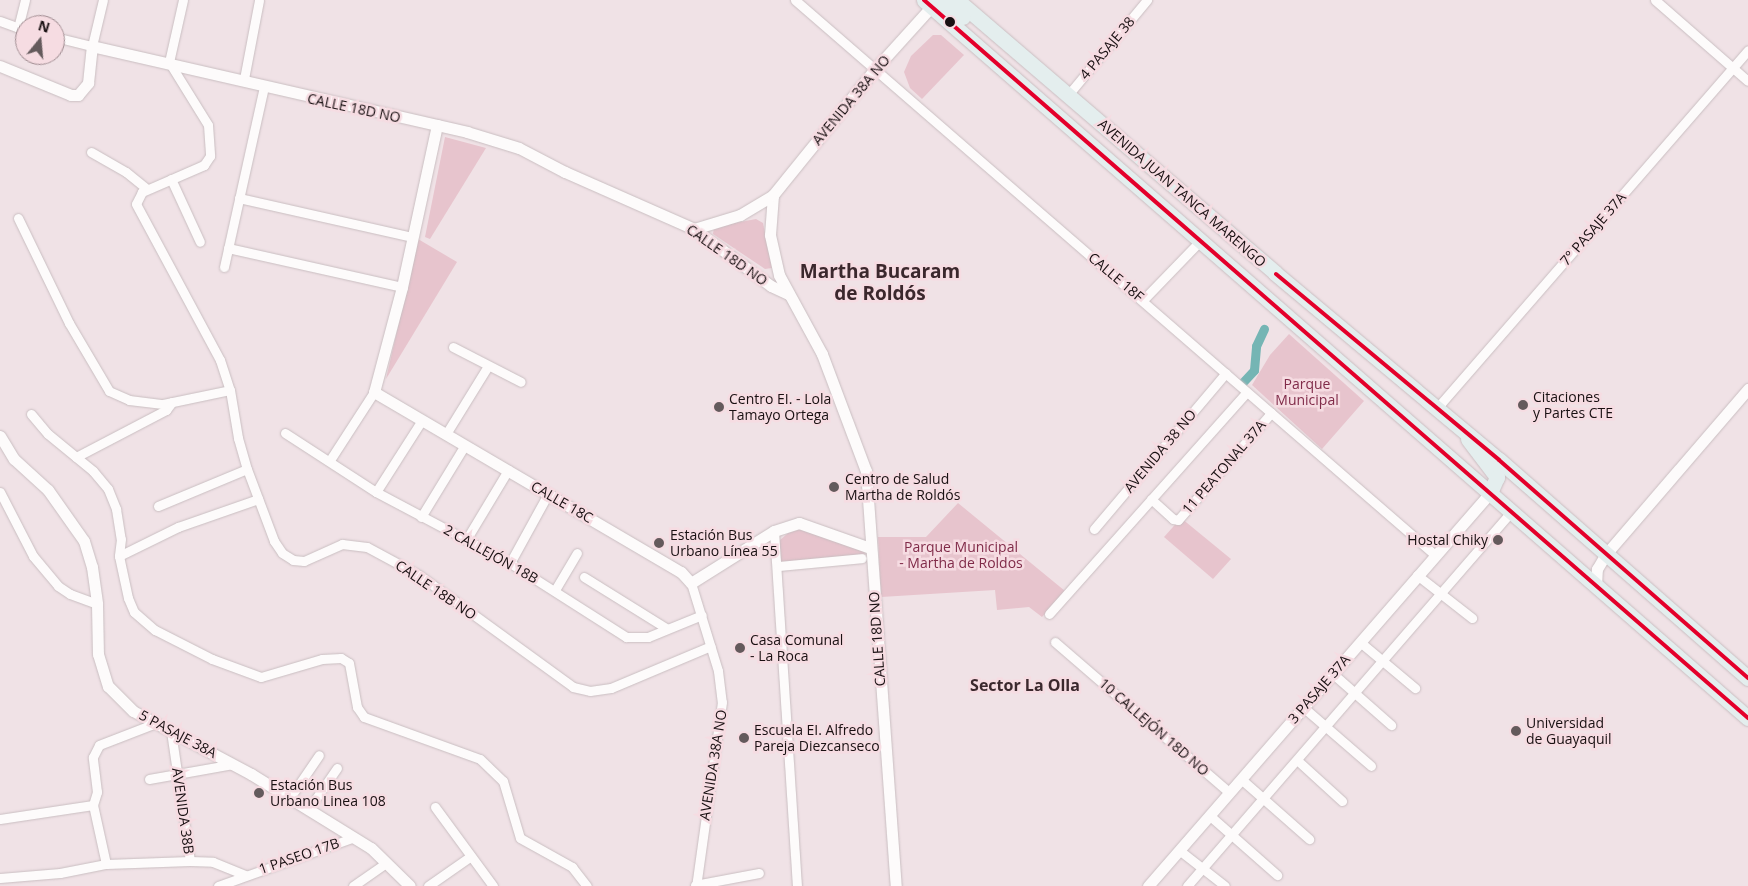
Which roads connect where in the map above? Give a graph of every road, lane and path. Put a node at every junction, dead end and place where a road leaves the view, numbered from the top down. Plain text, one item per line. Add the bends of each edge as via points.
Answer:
1 (25, 0) edge
2 (103, 0) edge
3 (183, 0) edge
4 (259, 0) edge
5 (795, 0) edge
6 (957, 0) edge
7 (1147, 0) edge
8 (1655, 0) edge
9 (928, 3) edge
10 (23, 15) edge
11 (0, 21) edge
12 (15, 26) edge
13 (65, 40) edge
14 (92, 46) junction
15 (1748, 50) edge
16 (169, 62) junction
17 (0, 66) edge
18 (1732, 68) junction
19 (875, 69) junction
20 (1048, 78) junction
21 (244, 79) junction
22 (1748, 81) edge
23 (264, 86) junction
24 (1068, 95) junction
25 (437, 125) junction
26 (91, 152) dead end
27 (171, 179) junction
28 (147, 189) junction
29 (773, 195) junction
30 (239, 198) junction
31 (18, 218) dead end
32 (694, 230) junction
33 (412, 237) junction
34 (1200, 241) junction
35 (200, 242) dead end
36 (228, 248) junction
37 (224, 268) dead end
38 (402, 287) junction
39 (788, 294) junction
40 (1144, 300) junction
41 (453, 347) dead end
42 (488, 366) junction
43 (1226, 373) junction
44 (521, 382) dead end
45 (1748, 389) edge
46 (230, 390) junction
47 (374, 392) junction
48 (1248, 392) junction
49 (172, 402) junction
50 (1438, 408) junction
51 (1271, 413) junction
52 (31, 414) dead end
53 (422, 420) junction
54 (1463, 430) junction
55 (285, 433) dead end
56 (446, 434) junction
57 (0, 436) edge
58 (465, 446) junction
59 (76, 457) junction
60 (330, 460) junction
61 (247, 469) junction
62 (508, 470) junction
63 (0, 492) edge
64 (376, 492) junction
65 (1490, 493) junction
66 (548, 494) junction
67 (258, 499) junction
68 (1152, 499) junction
69 (158, 506) dead end
70 (1511, 512) junction
71 (421, 517) junction
72 (1094, 528) dead end
73 (774, 532) junction
74 (466, 540) junction
75 (870, 548) junction
76 (577, 553) dead end
77 (1606, 554) junction
78 (119, 556) junction
79 (1435, 556) junction
80 (862, 558) dead end
81 (510, 563) junction
82 (778, 566) junction
83 (1417, 575) junction
84 (584, 577) dead end
85 (691, 583) junction
86 (1596, 586) junction
87 (555, 590) junction
88 (1440, 594) junction
89 (97, 604) junction
90 (1049, 614) dead end
91 (702, 615) junction
92 (1472, 618) dead end
93 (666, 628) junction
94 (1055, 642) dead end
95 (1360, 642) junction
96 (711, 646) junction
97 (1382, 661) junction
98 (1332, 673) junction
99 (1748, 678) edge
100 (1415, 688) dead end
101 (1355, 693) junction
102 (1303, 708) junction
103 (1748, 718) edge
104 (156, 723) junction
105 (1391, 725) dead end
106 (1326, 726) junction
107 (171, 731) junction
108 (320, 755) dead end
109 (1297, 760) junction
110 (233, 764) junction
111 (1370, 766) dead end
112 (337, 768) dead end
113 (178, 776) junction
114 (149, 779) dead end
115 (1241, 779) junction
116 (1230, 792) junction
117 (1263, 798) junction
118 (289, 799) junction
119 (1342, 801) dead end
120 (93, 805) junction
121 (435, 807) dead end
122 (308, 810) junction
123 (1209, 815) junction
124 (0, 819) edge
125 (1232, 835) junction
126 (352, 838) junction
127 (1309, 839) dead end
128 (1179, 850) junction
129 (471, 856) junction
130 (190, 862) junction
131 (386, 863) junction
132 (106, 864) junction
133 (1202, 868) junction
134 (759, 873) dead end
135 (246, 875) junction
136 (1277, 875) dead end
137 (0, 878) edge
138 (696, 885) edge
139 (1150, 885) edge
140 (218, 886) edge
141 (352, 886) edge
142 (410, 886) edge
143 (428, 886) edge
144 (493, 886) edge
145 (587, 886) edge
146 (797, 886) edge
147 (896, 886) edge
148 (1187, 886) edge
149 (1225, 886) edge

1 - 10 street
2 - 14 street
3 - 16 street
4 - 21 street
5 - 19 street, CALLE 18F
6 - 20 main road, AVENIDA JUAN TANCA MARENGO
7 - 24 street, 4 PASAJE 38
8 - 18 street
9 - 19 street, AVENIDA 38A NO
9 - 20 main road via 946,3 1026,67
9 - 34 main road, AVENIDA JUAN TANCA MARENGO
11 - 12 street
13 - 14 street, CALLE 18D NO
14 - 16 street, CALLE 18D NO
14 - 17 street via 88,83 78,95
15 - 18 street, 7° PASAJE 37A
16 - 21 street, CALLE 18D NO
16 - 27 street via 208,125 211,139 210,156 204,165
18 - 22 street
18 - 50 street, 7° PASAJE 37A
19 - 29 street, AVENIDA 38A NO
19 - 40 street, CALLE 18F
20 - 24 main road, AVENIDA JUAN TANCA MARENGO
21 - 23 street, CALLE 18D NO
23 - 25 street, CALLE 18D NO
23 - 30 street
24 - 50 main road, AVENIDA JUAN TANCA MARENGO
25 - 32 street, CALLE 18D NO via 519,148
25 - 33 street
26 - 28 street via 126,172
27 - 28 street
27 - 35 street
28 - 46 street, CALLE 18B NO via 138,195 138,209 220,360
29 - 32 street, AVENIDA 38A NO via 740,215
29 - 39 street via 770,235 773,255
30 - 33 street
30 - 36 street
31 - 49 street via 69,322 109,391 129,400
32 - 39 street, CALLE 18D NO via 771,286
33 - 38 street
34 - 40 street
34 - 65 main road, AVENIDA JUAN TANCA MARENGO
36 - 37 street
36 - 38 street
38 - 47 street
39 - 75 street, CALLE 18D NO via 822,354 858,446 866,471
40 - 43 street, CALLE 18F
41 - 42 street
42 - 44 street
42 - 56 street
43 - 48 street, CALLE 18F
43 - 72 street, AVENIDA 38 NO
45 - 77 street
46 - 49 street
46 - 61 street, CALLE 18B NO
47 - 53 street, CALLE 18C
47 - 60 street
48 - 51 street, CALLE 18F
48 - 68 street
49 - 59 street via 166,410
50 - 54 main road, AVENIDA JUAN TANCA MARENGO
51 - 68 street, 11 PEATONAL 37A via 1176,521
51 - 79 street, CALLE 18F
52 - 59 street via 48,434
53 - 56 street, CALLE 18C
53 - 64 street
54 - 65 main road via 1479,457 1497,477
54 - 77 main road, AVENIDA JUAN TANCA MARENGO
55 - 60 street, 2 CALLEJÓN 18B
56 - 58 street, CALLE 18C
57 - 89 street, 5 PASAJE 38A via 14,459 48,490 84,541 92,567
58 - 62 street, CALLE 18C
58 - 71 street
59 - 78 street via 108,489 116,509 121,540
60 - 64 street, 2 CALLEJÓN 18B
61 - 67 street, CALLE 18B NO
61 - 69 street
62 - 66 street, CALLE 18C
62 - 74 street
63 - 89 street via 33,556 58,586
64 - 71 street, 2 CALLEJÓN 18B
65 - 70 main road, AVENIDA JUAN TANCA MARENGO
65 - 79 street, 3 PASAJE 37A
66 - 81 street
66 - 85 street, CALLE 18C via 681,572
67 - 78 street via 178,527
67 - 96 street, CALLE 18B NO via 274,541 293,560 304,561 342,544 367,547 419,575 572,687 590,691 611,688
68 - 90 street
70 - 86 main road, AVENIDA JUAN TANCA MARENGO
70 - 88 street
71 - 74 street, 2 CALLEJÓN 18B
73 - 75 street via 799,523
73 - 82 street
73 - 85 street
74 - 81 street, 2 CALLEJÓN 18B
75 - 147 street, CALLE 18D NO
76 - 87 street
77 - 86 street via 1597,569
77 - 99 main road, AVENIDA JUAN TANCA MARENGO
78 - 145 street via 134,612 155,630 212,660 262,677 322,659 341,658 349,663 357,707 364,717 480,759 503,781 520,838 572,867
79 - 83 street, 3 PASAJE 37A
80 - 82 street
81 - 87 street, 2 CALLEJÓN 18B
82 - 146 street
83 - 88 street
83 - 95 street, 3 PASAJE 37A
84 - 93 street
85 - 91 street
86 - 103 main road, AVENIDA JUAN TANCA MARENGO
87 - 93 street, 2 CALLEJÓN 18B via 626,637 648,637
88 - 92 street
88 - 97 street
89 - 104 street, 5 PASAJE 38A via 98,654 108,686 133,711
91 - 93 street, 2 CALLEJÓN 18B
91 - 96 street
94 - 116 street, 10 CALLEJÓN 18D NO
95 - 97 street
95 - 98 street, 3 PASAJE 37A
96 - 138 street, AVENIDA 38A NO via 722,702
97 - 100 street
97 - 101 street
98 - 101 street
98 - 102 street, 3 PASAJE 37A
101 - 105 street
101 - 106 street
102 - 106 street
102 - 115 street, 3 PASAJE 37A
104 - 107 street, 5 PASAJE 38A
104 - 120 street via 100,745 95,750 92,757 97,792
106 - 109 street
106 - 111 street
107 - 110 street, 5 PASAJE 38A
107 - 113 street, AVENIDA 38B
108 - 118 street
109 - 117 street
109 - 119 street
110 - 113 street
110 - 118 street, 5 PASAJE 38A
112 - 122 street
113 - 114 street
113 - 130 street, AVENIDA 38B
115 - 116 street, 3 PASAJE 37A
115 - 117 street
116 - 123 street, 3 PASAJE 37A
117 - 125 street
117 - 127 street
118 - 122 street, 5 PASAJE 38A
120 - 124 street
120 - 132 street
121 - 129 street
122 - 126 street, 5 PASAJE 38A
123 - 125 street
123 - 128 street, 3 PASAJE 37A
125 - 133 street
125 - 136 street
126 - 131 street, 5 PASAJE 38A via 371,848
126 - 135 street, 1 PASEO 17B
128 - 133 street
128 - 139 street, 3 PASAJE 37A
129 - 143 street
129 - 144 street
130 - 132 street
130 - 135 street via 213,862
131 - 141 street
131 - 142 street, 5 PASAJE 38A
132 - 137 street via 60,873
133 - 148 street
133 - 149 street
134 - 138 street
135 - 140 street, 1 PASEO 17B

